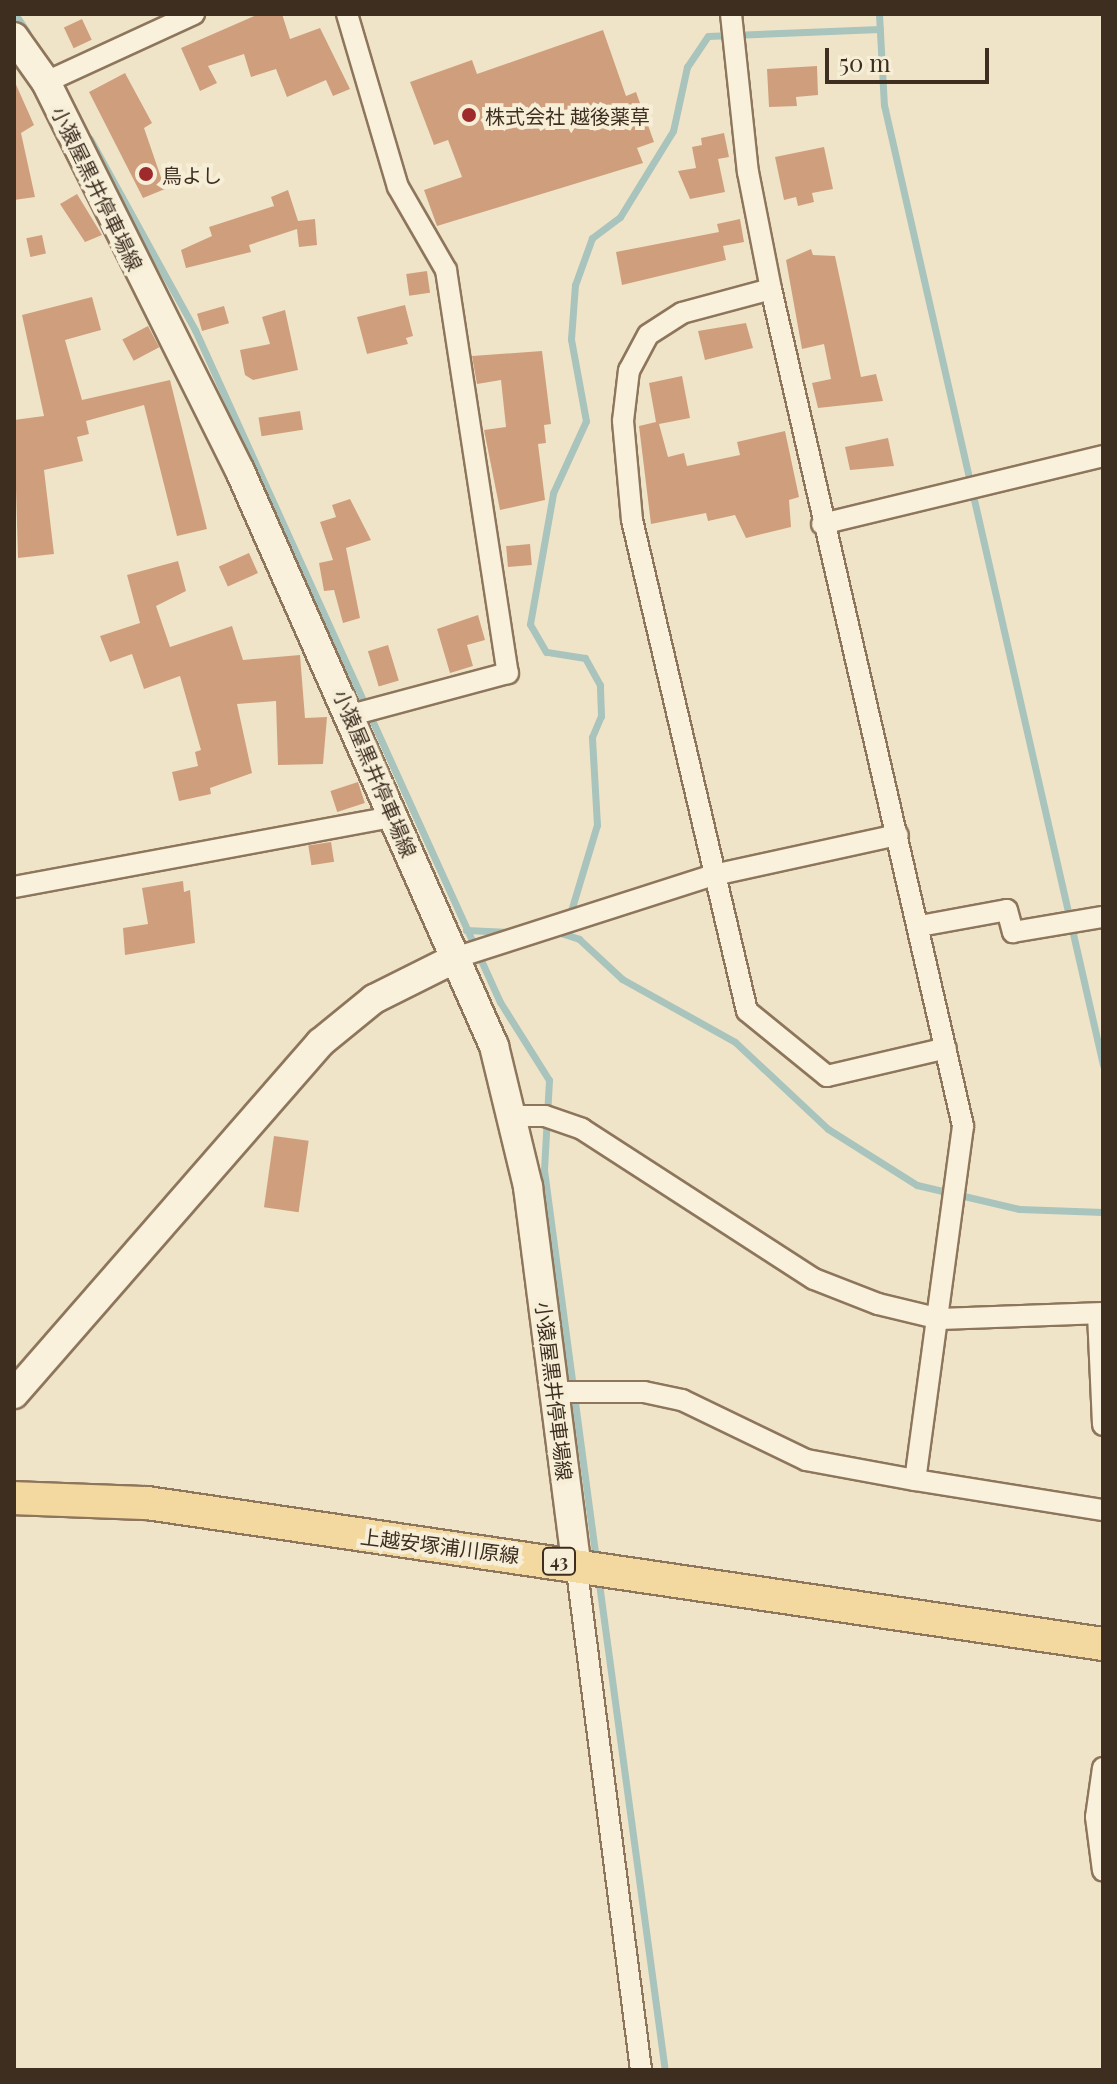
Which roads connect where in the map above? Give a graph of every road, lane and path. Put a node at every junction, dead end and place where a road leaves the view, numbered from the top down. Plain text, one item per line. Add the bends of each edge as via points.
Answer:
1 (194, 14) edge
2 (347, 14) edge
3 (731, 14) edge
4 (14, 37) edge
5 (46, 82) junction
6 (771, 289) junction
7 (1103, 456) edge
8 (822, 524) junction
9 (351, 715) junction
10 (393, 817) junction
11 (898, 835) junction
12 (714, 875) junction
13 (14, 887) edge
14 (1093, 919) edge
15 (920, 926) junction
16 (458, 957) junction
17 (946, 1048) junction
18 (513, 1116) junction
19 (1100, 1314) edge
20 (940, 1319) junction
21 (556, 1392) junction
22 (14, 1394) edge
23 (1103, 1425) edge
24 (915, 1480) junction
25 (14, 1498) edge
26 (1103, 1510) edge
27 (576, 1563) junction
28 (1103, 1644) edge
29 (1103, 1768) edge
30 (1103, 1871) edge
31 (641, 2070) edge

1 - 5 street
2 - 9 street via 398,187 446,270 508,673
3 - 6 street via 748,172
4 - 5 main road, 小猿屋黒井停車場線
5 - 9 main road, 小猿屋黒井停車場線 via 240,471
6 - 8 street
6 - 12 street via 682,313 648,335 629,370 623,421 632,520
7 - 8 street via 996,487
8 - 11 street
9 - 10 main road, 小猿屋黒井停車場線
10 - 13 street
10 - 16 main road, 小猿屋黒井停車場線
11 - 12 street
11 - 15 street
12 - 16 street
12 - 17 street via 747,1011 785,1045 827,1076
14 - 15 street via 1013,932 1007,910
15 - 17 street
16 - 18 main road, 小猿屋黒井停車場線 via 494,1046
16 - 22 main road via 374,999 320,1043
17 - 20 street via 963,1126
18 - 20 street via 545,1116 582,1129 814,1279 878,1304
18 - 21 main road, 小猿屋黒井停車場線
19 - 20 street
19 - 23 street
20 - 24 street
21 - 24 street via 644,1392 682,1400 806,1460
21 - 27 main road, 小猿屋黒井停車場線
24 - 26 street
25 - 27 main road, 上越安塚浦川原線 / 43 via 147,1503
27 - 28 main road, 上越安塚浦川原線 / 43
27 - 31 street
29 - 30 street via 1096,1817

